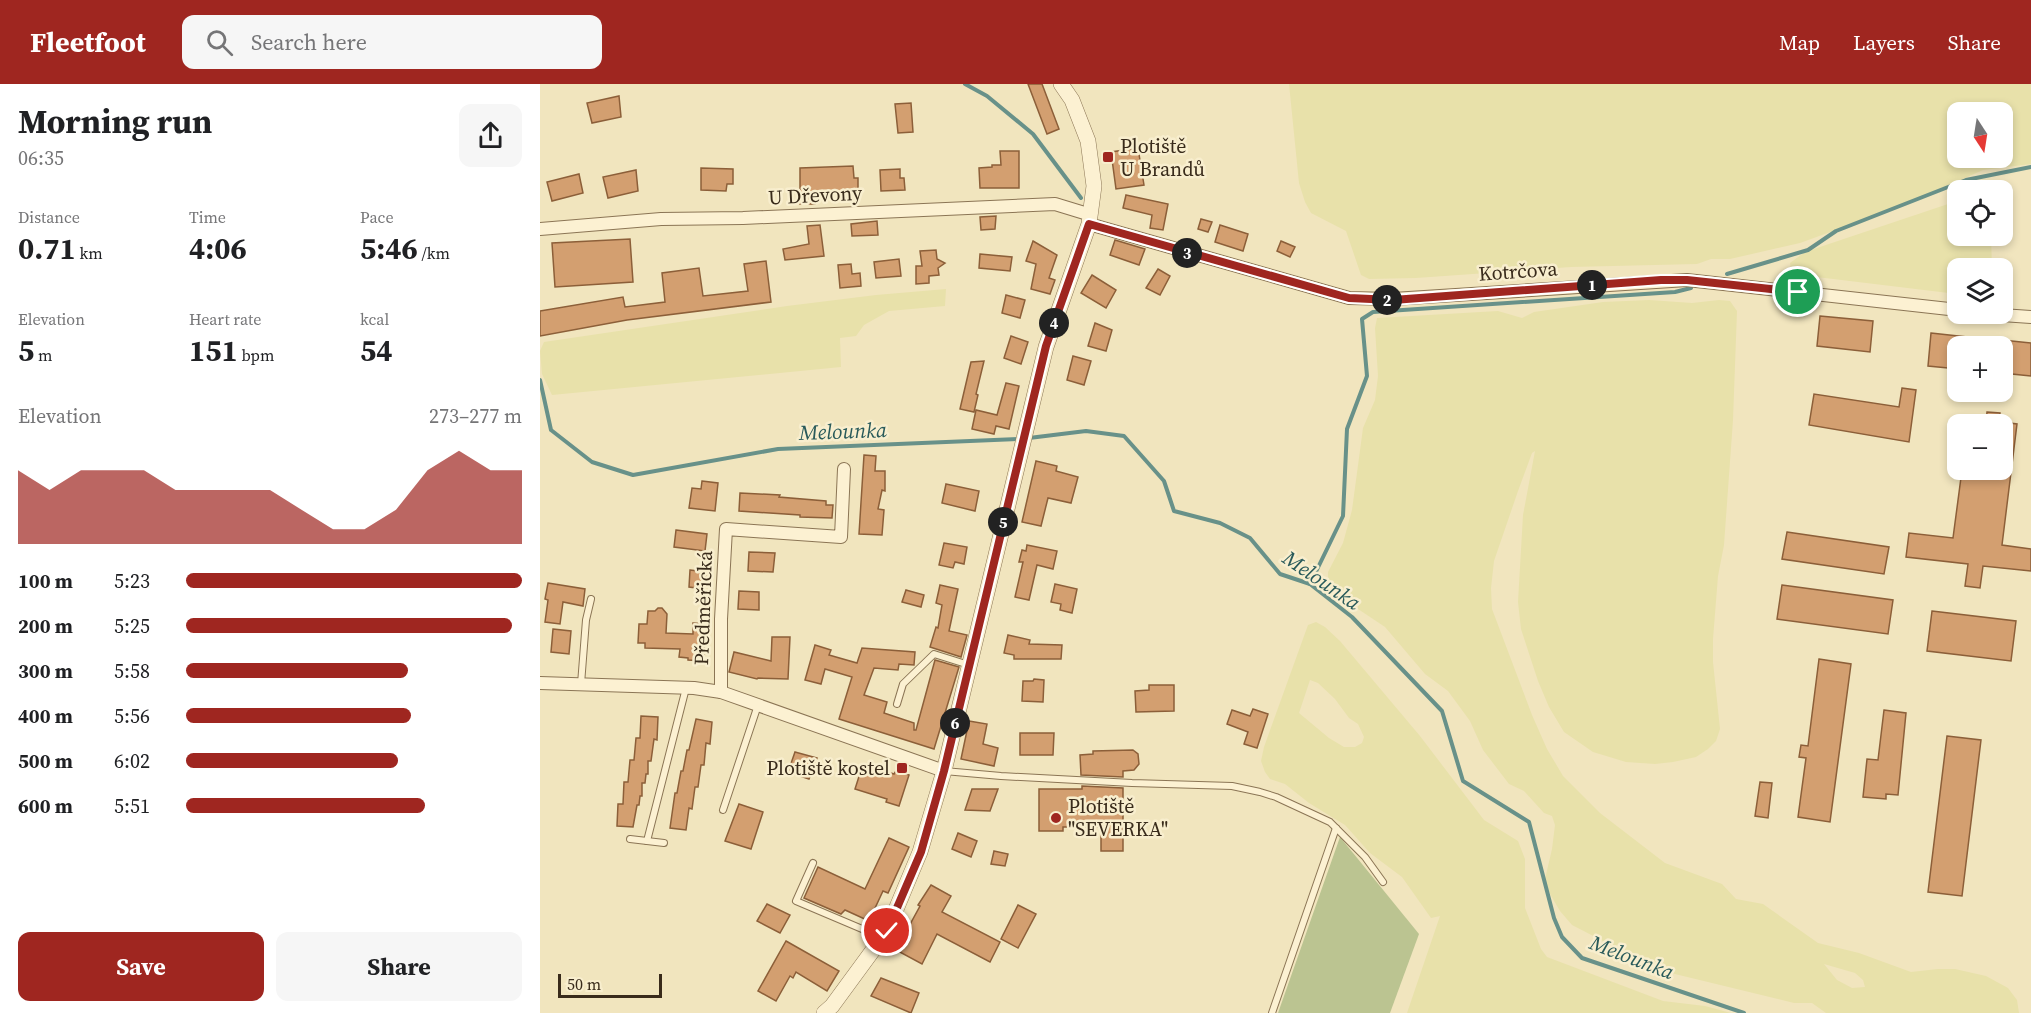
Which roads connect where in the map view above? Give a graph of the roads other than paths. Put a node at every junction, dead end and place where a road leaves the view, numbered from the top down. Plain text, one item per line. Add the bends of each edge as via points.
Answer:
1 (1061, 84) edge
2 (1090, 220) junction
3 (540, 229) edge
4 (1947, 309) edge
5 (2013, 315) edge
6 (2031, 316) edge
7 (844, 469) dead end
8 (591, 599) dead end
9 (969, 665) junction
10 (540, 682) edge
11 (581, 684) junction
12 (686, 688) junction
13 (721, 692) junction
14 (897, 704) dead end
15 (758, 705) junction
16 (944, 771) junction
17 (723, 810) dead end
18 (1336, 828) junction
19 (630, 839) dead end
20 (647, 841) junction
21 (664, 843) dead end
22 (813, 863) dead end
23 (1383, 882) dead end
24 (881, 937) junction
25 (829, 1010) edge
26 (1272, 1013) edge

1 - 2 street via 1072,100 1088,141 1094,186
2 - 3 street, U Dřevony via 1054,204 661,219
2 - 4 street, Kotrčova via 1349,298 1393,300 1687,280
2 - 9 street via 1046,346
5 - 6 street
7 - 13 street, Předměřická via 841,537 726,529
8 - 11 lane
9 - 14 lane via 934,654 903,684
9 - 16 street
10 - 11 street, Předměřická
11 - 12 street, Předměřická
12 - 13 street, Předměřická
12 - 20 lane
13 - 15 street, Předměřická
15 - 16 street, Předměřická
15 - 17 lane
16 - 18 lane via 1232,786 1276,797
16 - 24 street via 921,852
18 - 23 lane
18 - 26 lane
19 - 20 lane
20 - 21 lane
22 - 24 lane via 796,901
24 - 25 street

